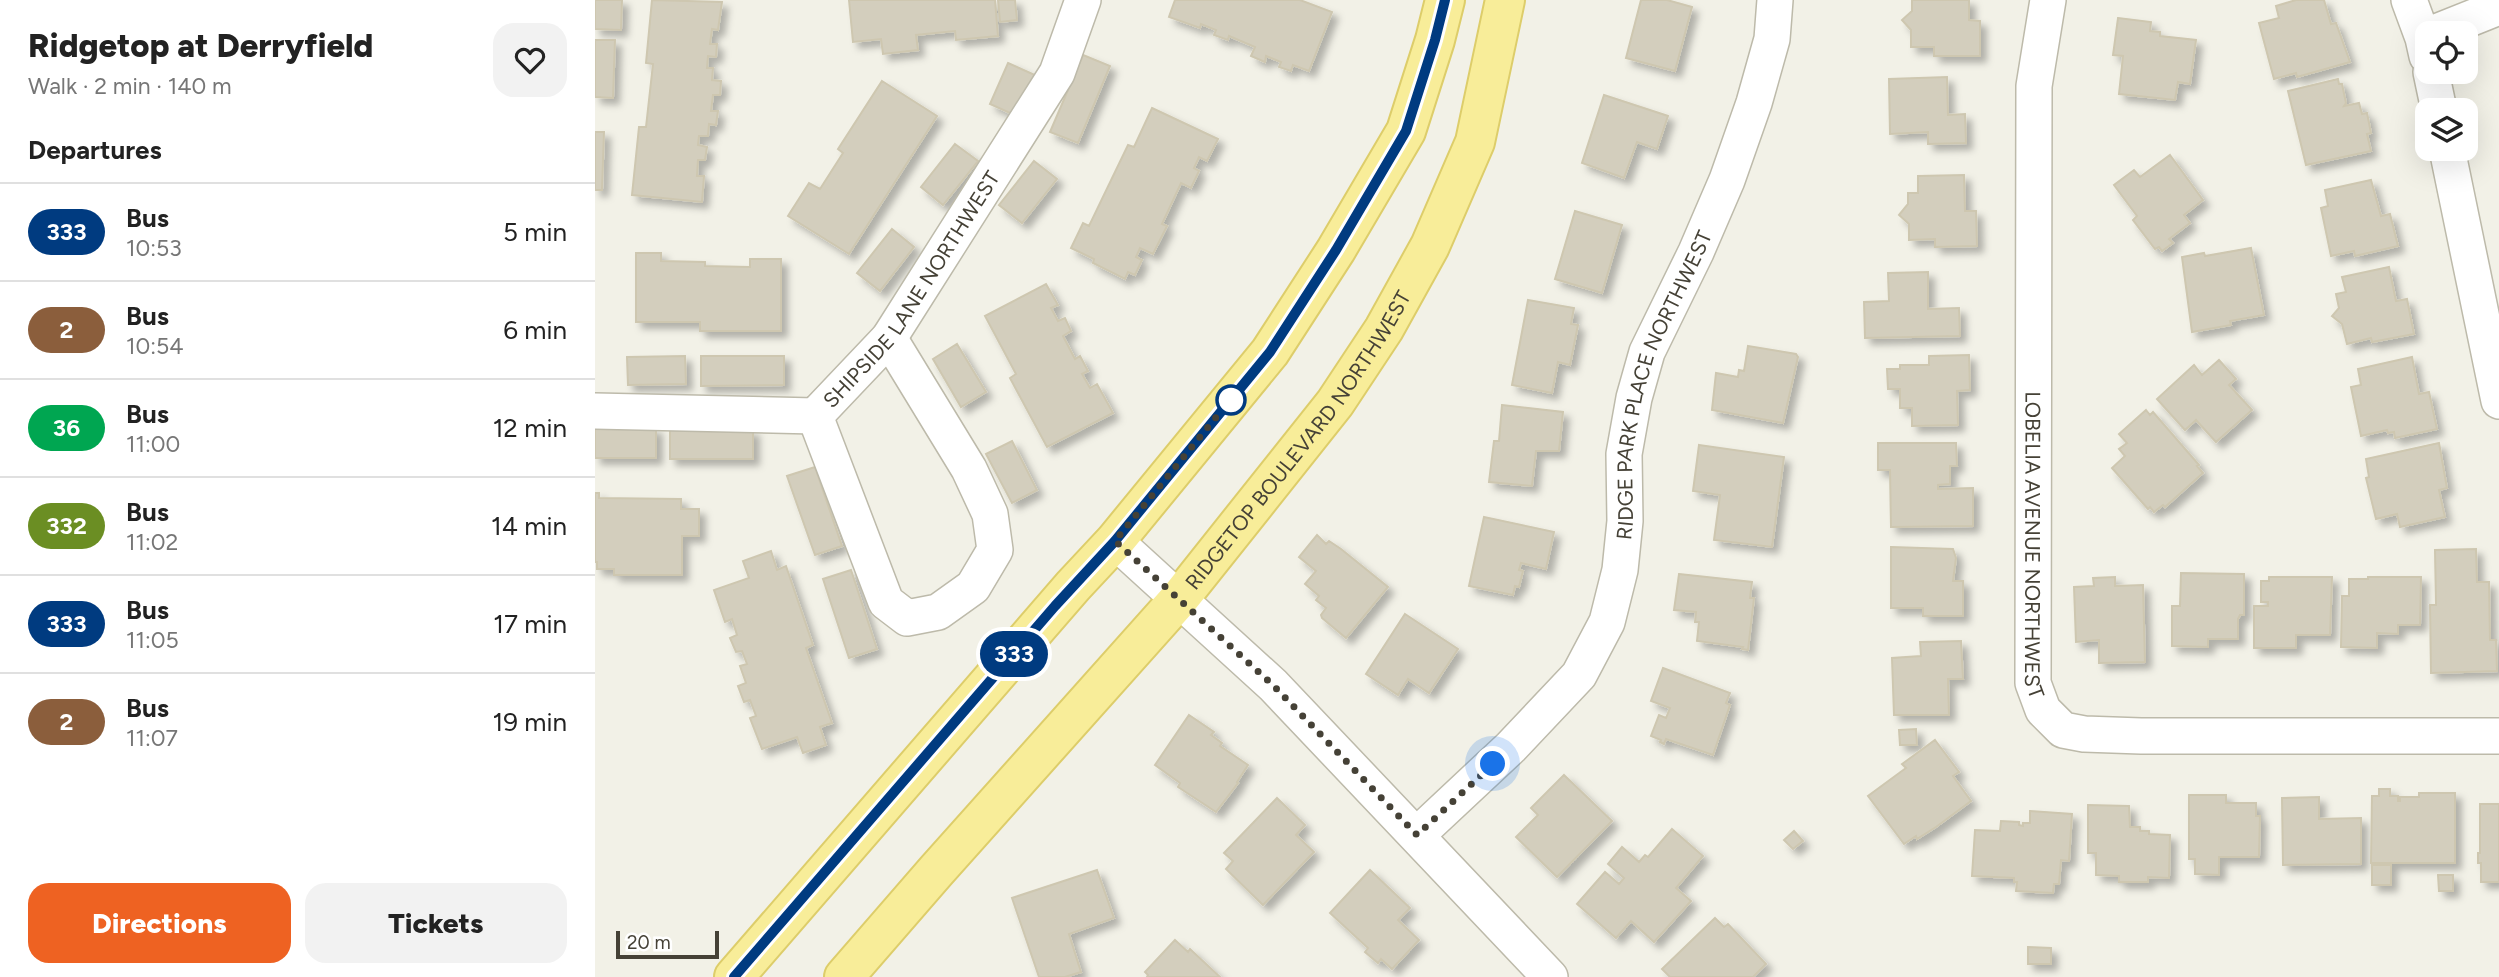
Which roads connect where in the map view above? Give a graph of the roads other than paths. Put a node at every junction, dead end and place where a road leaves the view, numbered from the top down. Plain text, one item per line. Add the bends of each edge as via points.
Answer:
1 (1083, 0) edge
2 (1445, 0) edge
3 (1505, 0) edge
4 (1775, 0) edge
5 (2047, 0) edge
6 (2409, 0) edge
7 (2499, 7) edge
8 (2419, 21) edge
9 (2470, 21) edge
10 (2449, 161) edge
11 (889, 338) junction
12 (2499, 401) edge
13 (595, 411) edge
14 (815, 416) junction
15 (1115, 541) junction
16 (1179, 599) junction
17 (2499, 736) edge
18 (1417, 835) junction
19 (734, 977) edge
20 (844, 977) edge
21 (1550, 977) edge

1 - 11 street, SHIPSIDE LANE NORTHWEST via 1058,73
2 - 15 main road via 1406,131 1336,250 1270,352
3 - 16 main road, RIDGETOP BOULEVARD NORTHWEST via 1475,142 1430,246 1384,329 1335,403
4 - 18 street, RIDGE PARK PLACE NORTHWEST via 1772,39 1731,167 1647,352 1634,398 1624,454 1620,570 1607,622 1579,675
5 - 17 street, LOBELIA AVENUE NORTHWEST via 2033,86 2033,683 2043,709 2063,730 2084,734
6 - 8 street
7 - 9 street
10 - 12 street
11 - 14 street, SHIPSIDE LANE NORTHWEST
11 - 14 street via 969,469 990,514 995,550 973,587 937,612 907,618 886,602
13 - 14 street, SHIPSIDE LANE NORTHWEST
15 - 16 street
15 - 19 main road
16 - 18 street via 1273,685
16 - 20 main road, RIDGETOP BOULEVARD NORTHWEST
18 - 21 street

